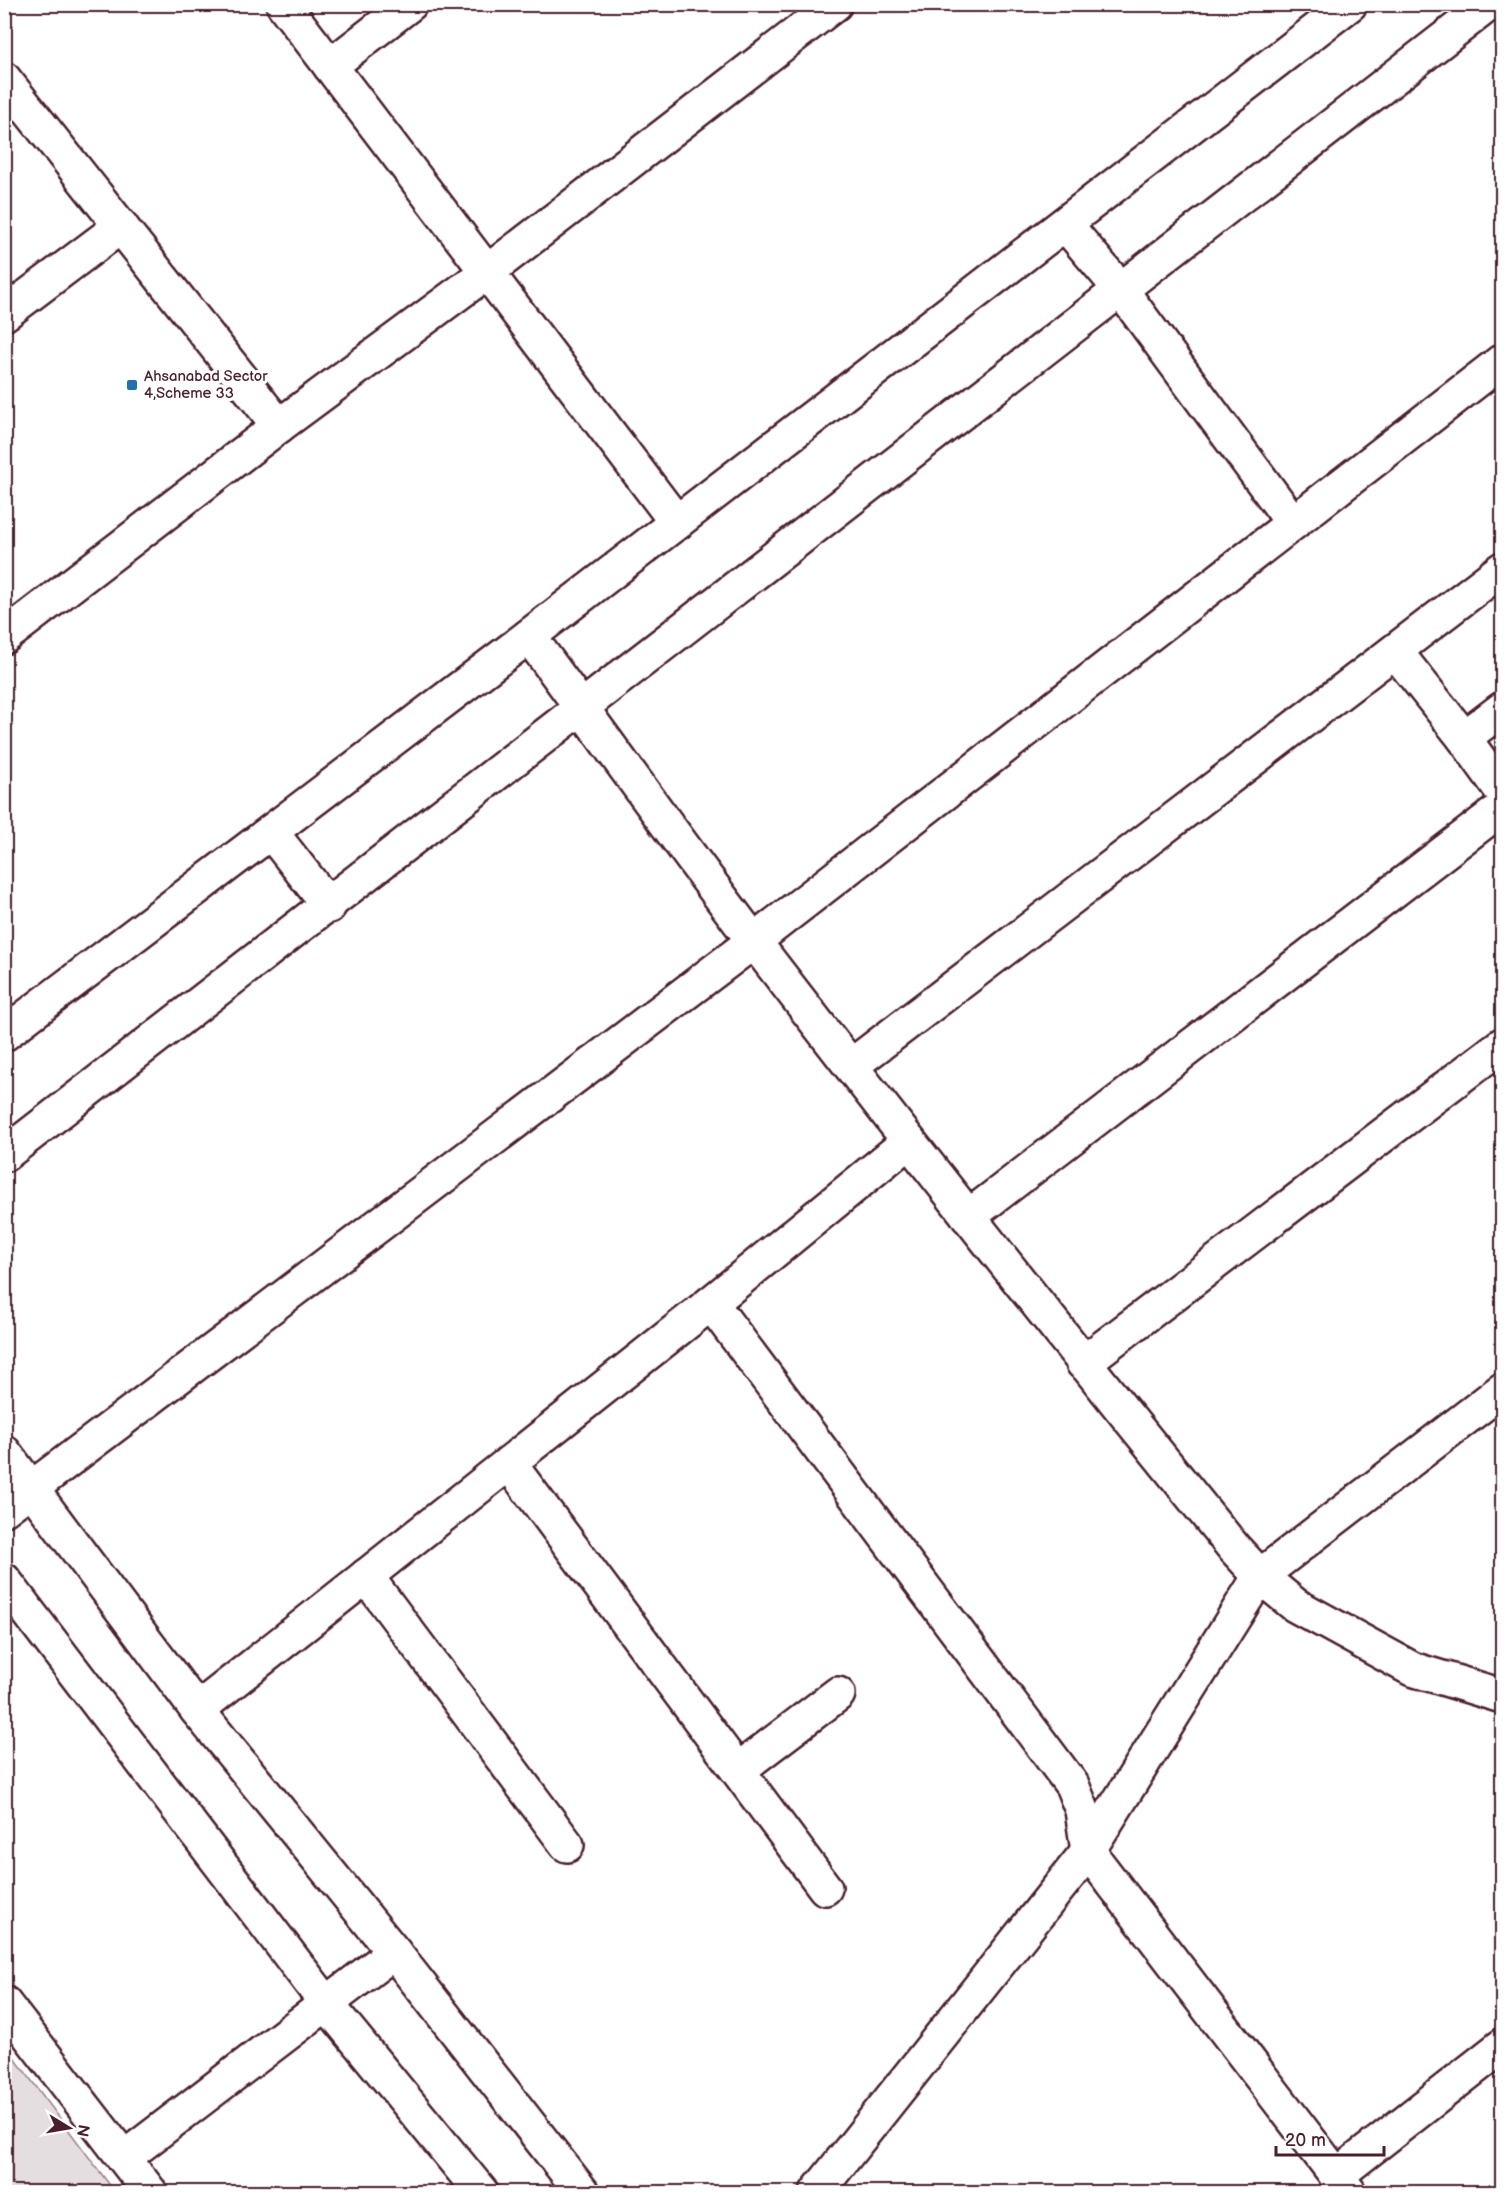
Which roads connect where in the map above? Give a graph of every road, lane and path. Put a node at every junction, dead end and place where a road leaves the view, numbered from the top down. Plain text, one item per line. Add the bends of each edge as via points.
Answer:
1 (283, 4) edge
2 (410, 4) edge
3 (835, 4) edge
4 (1350, 4) edge
5 (1489, 4) edge
6 (330, 66) junction
7 (4, 80) edge
8 (1065, 224) junction
9 (121, 226) junction
10 (487, 272) junction
11 (1121, 290) junction
12 (4, 314) edge
13 (1503, 361) edge
14 (279, 426) junction
15 (677, 523) junction
16 (1293, 523) junction
17 (1503, 569) edge
18 (529, 636) junction
19 (4, 637) edge
20 (1395, 651) junction
21 (583, 709) junction
22 (1503, 709) edge
23 (1464, 738) junction
24 (1503, 791) edge
25 (1503, 808) edge
26 (271, 832) junction
27 (328, 906) junction
28 (754, 941) junction
29 (4, 1034) edge
30 (1503, 1045) edge
31 (851, 1066) junction
32 (909, 1142) junction
33 (4, 1155) edge
34 (968, 1217) junction
35 (711, 1303) junction
36 (1083, 1363) junction
37 (1503, 1389) edge
38 (4, 1452) edge
39 (509, 1463) junction
40 (31, 1488) junction
41 (4, 1509) edge
42 (366, 1576) junction
43 (1260, 1576) junction
44 (4, 1580) edge
45 (838, 1694) dead end
46 (1503, 1696) edge
47 (197, 1710) junction
48 (738, 1770) junction
49 (567, 1845) dead end
50 (1088, 1851) junction
51 (825, 1888) dead end
52 (394, 1952) junction
53 (4, 2003) edge
54 (326, 2003) junction
55 (1503, 2046) edge
56 (124, 2158) junction
57 (1342, 2184) edge
58 (150, 2193) edge
59 (481, 2193) edge
60 (582, 2193) edge
61 (817, 2193) edge

1 - 6 street
2 - 6 street
3 - 10 street
4 - 8 street
5 - 11 street
6 - 10 street
7 - 9 street
8 - 11 street
8 - 15 street
9 - 12 street
9 - 14 street
10 - 14 street
10 - 15 street
11 - 16 street
11 - 21 street
13 - 16 street
14 - 19 street
15 - 18 street
16 - 28 street
17 - 20 street
18 - 21 street
18 - 26 street
20 - 23 street
20 - 31 street
21 - 27 street
21 - 28 street
22 - 23 street
23 - 24 street
25 - 34 street
26 - 27 street
26 - 29 street
27 - 33 street
28 - 31 street
28 - 40 street
30 - 36 street
31 - 32 street
32 - 34 street
32 - 35 street
34 - 36 street
35 - 39 street
35 - 50 street via 1072,1785 1082,1810
36 - 43 street
37 - 43 street
38 - 40 street
39 - 42 street
39 - 48 street
40 - 41 street
40 - 47 street
42 - 47 street
42 - 49 street
43 - 46 street via 1295,1605 1412,1669
43 - 50 street
44 - 54 street
45 - 48 street
47 - 52 street
48 - 51 street
50 - 57 street
50 - 61 street
52 - 54 street
52 - 60 street
53 - 56 street
54 - 56 street
54 - 59 street
55 - 57 street
56 - 58 street

